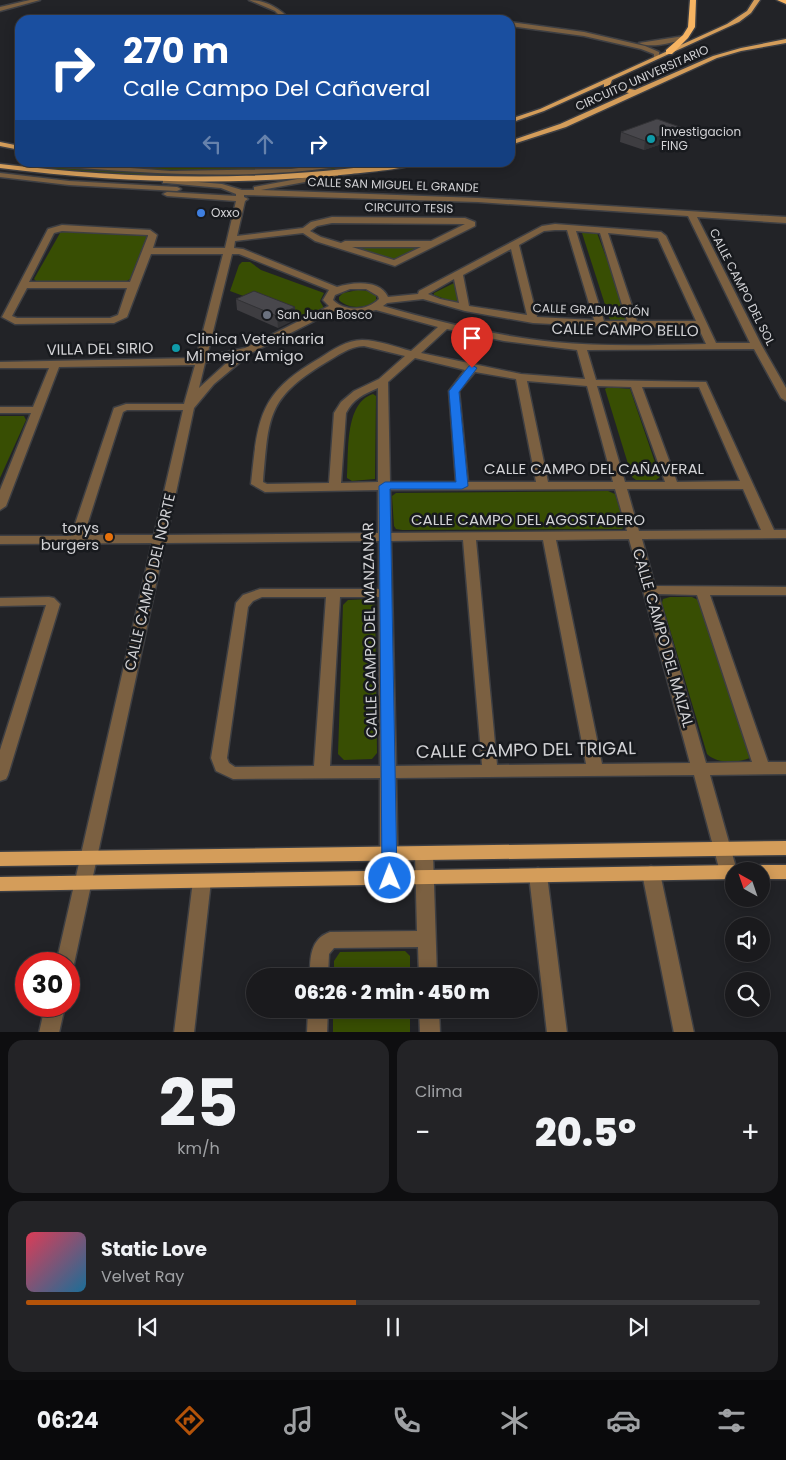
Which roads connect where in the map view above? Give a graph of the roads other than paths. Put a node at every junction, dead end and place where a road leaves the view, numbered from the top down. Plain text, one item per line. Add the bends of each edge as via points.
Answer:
1 (37, 0) edge
2 (252, 0) edge
3 (693, 0) edge
4 (757, 0) edge
5 (780, 0) edge
6 (786, 2) edge
7 (0, 9) edge
8 (282, 15) edge
9 (515, 25) edge
10 (684, 38) junction
11 (786, 40) edge
12 (621, 42) junction
13 (669, 52) junction
14 (656, 58) junction
15 (610, 79) junction
16 (639, 92) junction
17 (515, 119) edge
18 (515, 141) edge
19 (0, 144) edge
20 (15, 147) edge
21 (0, 166) edge
22 (22, 167) edge
23 (82, 167) edge
24 (342, 167) edge
25 (359, 167) edge
26 (335, 169) junction
27 (27, 170) junction
28 (0, 175) edge
29 (166, 181) junction
30 (0, 182) edge
31 (243, 197) junction
32 (692, 217) junction
33 (786, 220) edge
34 (786, 226) edge
35 (571, 228) junction
36 (306, 230) junction
37 (603, 230) junction
38 (233, 241) junction
39 (336, 244) junction
40 (436, 244) junction
41 (514, 244) junction
42 (148, 251) junction
43 (458, 274) junction
44 (23, 285) junction
45 (133, 285) junction
46 (336, 290) junction
47 (423, 295) junction
48 (381, 300) junction
49 (335, 307) junction
50 (465, 308) junction
51 (533, 320) junction
52 (600, 324) junction
53 (702, 324) junction
54 (633, 325) junction
55 (444, 327) junction
56 (712, 346) junction
57 (757, 346) junction
58 (582, 347) junction
59 (247, 351) junction
60 (412, 355) junction
61 (200, 361) junction
62 (0, 365) edge
63 (55, 365) junction
64 (472, 368) junction
65 (521, 377) junction
66 (383, 381) junction
67 (592, 383) junction
68 (635, 384) junction
69 (786, 398) edge
70 (189, 407) junction
71 (0, 410) edge
72 (37, 410) junction
73 (4, 485) edge
74 (543, 485) junction
75 (672, 485) junction
76 (747, 485) junction
77 (385, 486) junction
78 (462, 486) junction
79 (620, 486) junction
80 (335, 487) junction
81 (0, 506) edge
82 (769, 534) junction
83 (786, 534) edge
84 (634, 535) junction
85 (470, 536) junction
86 (549, 536) junction
87 (385, 537) junction
88 (76, 539) junction
89 (159, 539) junction
90 (0, 540) edge
91 (650, 590) junction
92 (702, 590) junction
93 (786, 591) edge
94 (333, 592) junction
95 (386, 592) junction
96 (0, 602) edge
97 (700, 768) junction
98 (762, 768) junction
99 (786, 768) edge
100 (595, 769) junction
101 (490, 770) junction
102 (388, 771) junction
103 (322, 772) junction
104 (0, 775) edge
105 (786, 848) edge
106 (722, 850) junction
107 (389, 854) junction
108 (424, 854) junction
109 (89, 858) junction
110 (0, 859) edge
111 (727, 862) edge
112 (725, 872) edge
113 (770, 872) edge
114 (786, 872) edge
115 (651, 873) junction
116 (538, 875) junction
117 (425, 877) junction
118 (390, 878) junction
119 (202, 881) junction
120 (84, 883) junction
121 (0, 884) edge
122 (427, 939) junction
123 (68, 952) edge
124 (319, 968) edge
125 (428, 968) edge
126 (52, 1017) edge
127 (318, 1018) edge
128 (429, 1018) edge
129 (49, 1032) edge
130 (184, 1032) edge
131 (317, 1032) edge
132 (430, 1032) edge
133 (557, 1032) edge
134 (684, 1032) edge

1 - 7 street
2 - 8 street
3 - 10 highway via 694,17
4 - 13 main road, CIRCUITO UNIVERSITARIO via 739,20
5 - 6 highway
9 - 12 street
10 - 12 street via 656,43
10 - 13 highway
11 - 16 main road, CIRCUITO UNIVERSITARIO via 716,57
12 - 14 street via 650,49 656,53
13 - 14 main road, CIRCUITO UNIVERSITARIO
14 - 15 main road, CIRCUITO UNIVERSITARIO
15 - 16 main road via 606,86
15 - 17 main road, CIRCUITO UNIVERSITARIO
16 - 18 main road, CIRCUITO UNIVERSITARIO via 574,122
19 - 20 main road
21 - 27 main road
22 - 27 main road
23 - 26 street via 171,173
24 - 26 street
25 - 26 main road
26 - 29 main road via 260,179
26 - 31 street
27 - 29 main road
28 - 31 street, CALLE SAN MIGUEL EL GRANDE
29 - 31 street via 222,186
30 - 31 street, CALLE SAN MIGUEL EL GRANDE
31 - 32 street, CALLE SAN MIGUEL EL GRANDE
31 - 38 street, CALLE CAMPO DEL NORTE
32 - 33 street, CALLE SAN MIGUEL EL GRANDE
32 - 34 street, CALLE SAN MIGUEL EL GRANDE
32 - 57 street, CALLE CAMPO DEL SOL
35 - 37 street
35 - 41 street via 542,229
35 - 52 street
36 - 38 street, CIRCUITO TESIS
36 - 39 street, CIRCUITO TESIS via 318,239
36 - 40 street, CIRCUITO TESIS via 314,224 332,220 472,223
37 - 53 street via 660,234
37 - 54 street
38 - 42 street
38 - 46 street via 248,254
38 - 61 street, CALLE CAMPO DEL NORTE
39 - 40 street, CIRCUITO TESIS
39 - 40 street, CIRCUITO TESIS via 395,263
41 - 43 street
41 - 51 street
42 - 44 street via 150,233 58,228 51,231
42 - 45 street
43 - 47 street
43 - 50 street
44 - 45 street
44 - 45 street via 7,318 11,321 116,320 123,315
46 - 48 street, CALLE CAMPO BELLO via 364,286 377,290
46 - 49 street via 328,297
47 - 48 street
47 - 50 street, CALLE GRADUACIÓN
48 - 49 street via 351,311
48 - 55 street, CALLE CAMPO BELLO
49 - 59 street
50 - 51 street, CALLE GRADUACIÓN
51 - 52 street, CALLE GRADUACIÓN
52 - 54 street, CALLE GRADUACIÓN
53 - 54 street, CALLE GRADUACIÓN
53 - 56 street
55 - 58 street, CALLE CAMPO BELLO via 500,338
55 - 60 street
56 - 57 street, CALLE CAMPO BELLO
56 - 58 street, CALLE CAMPO BELLO
57 - 69 street, CALLE CAMPO DEL SOL
58 - 67 street, CALLE CAMPO DEL MAIZAL
59 - 61 street
59 - 70 street via 210,382
60 - 64 street
60 - 66 street
60 - 80 street, CALLE CAMPO DEL CAÑAVERAL via 356,343 286,385 271,404 264,418 257,484 261,487
61 - 63 street, VILLA DEL SIRIO
61 - 70 street, CALLE CAMPO DEL NORTE
62 - 63 street, VILLA DEL SIRIO
63 - 72 street
64 - 65 street
64 - 78 street via 454,391
65 - 67 street
65 - 74 street
66 - 77 street, CALLE CAMPO DEL MANZANAR
66 - 80 street via 351,397 342,408
67 - 68 street
67 - 79 street, CALLE CAMPO DEL MAIZAL
68 - 75 street
68 - 76 street via 698,383 704,386
70 - 88 street via 126,407 117,412
70 - 89 street, CALLE CAMPO DEL NORTE
71 - 72 street
72 - 73 street
73 - 81 street
74 - 78 street, CALLE CAMPO DEL CAÑAVERAL
74 - 79 street, CALLE CAMPO DEL CAÑAVERAL
75 - 76 street, CALLE CAMPO DEL CAÑAVERAL
75 - 79 street, CALLE CAMPO DEL CAÑAVERAL
76 - 82 street
77 - 78 street, CALLE CAMPO DEL CAÑAVERAL
77 - 80 street, CALLE CAMPO DEL CAÑAVERAL
77 - 87 street, CALLE CAMPO DEL MANZANAR
79 - 84 street, CALLE CAMPO DEL MAIZAL
82 - 83 street, CALLE CAMPO DEL AGOSTADERO
82 - 84 street, CALLE CAMPO DEL AGOSTADERO
84 - 86 street, CALLE CAMPO DEL AGOSTADERO
84 - 91 street, CALLE CAMPO DEL MAIZAL
85 - 86 street, CALLE CAMPO DEL AGOSTADERO
85 - 87 street, CALLE CAMPO DEL AGOSTADERO
85 - 101 street
86 - 100 street
87 - 89 street, CALLE CAMPO DEL AGOSTADERO
87 - 95 street, CALLE CAMPO DEL MANZANAR
88 - 89 street, CALLE CAMPO DEL AGOSTADERO
88 - 90 street, CALLE CAMPO DEL AGOSTADERO
89 - 109 street, CALLE CAMPO DEL NORTE
91 - 92 street
91 - 97 street, CALLE CAMPO DEL MAIZAL
92 - 93 street
92 - 98 street
94 - 95 street, CALLE CAMPO DEL TRIGAL
94 - 103 street
94 - 103 street, CALLE CAMPO DEL TRIGAL via 260,593 241,606 219,758 222,767 233,773
95 - 102 street, CALLE CAMPO DEL MANZANAR
96 - 104 street via 49,601 53,604
97 - 98 street, CALLE CAMPO DEL TRIGAL
97 - 100 street, CALLE CAMPO DEL TRIGAL
97 - 106 street, CALLE CAMPO DEL MAIZAL
98 - 99 street, CALLE CAMPO DEL TRIGAL
100 - 101 street, CALLE CAMPO DEL TRIGAL
101 - 102 street, CALLE CAMPO DEL TRIGAL
102 - 103 street, CALLE CAMPO DEL TRIGAL
102 - 107 street, CALLE CAMPO DEL MANZANAR
105 - 106 main road
106 - 108 main road
106 - 111 street, CALLE CAMPO DEL MAIZAL
107 - 108 main road
107 - 109 main road
107 - 118 street, CALLE CAMPO DEL MANZANAR
108 - 117 street
109 - 110 main road
109 - 120 street, CALLE CAMPO DEL NORTE
112 - 115 main road
113 - 114 main road
115 - 116 main road
115 - 134 street
116 - 117 main road
116 - 133 street
117 - 118 main road
117 - 122 street
118 - 119 main road
119 - 120 main road
119 - 130 street
120 - 121 main road
120 - 123 street, CALLE CAMPO DEL NORTE
122 - 124 street via 330,940 320,951
122 - 125 street
126 - 129 street
127 - 131 street
128 - 132 street

